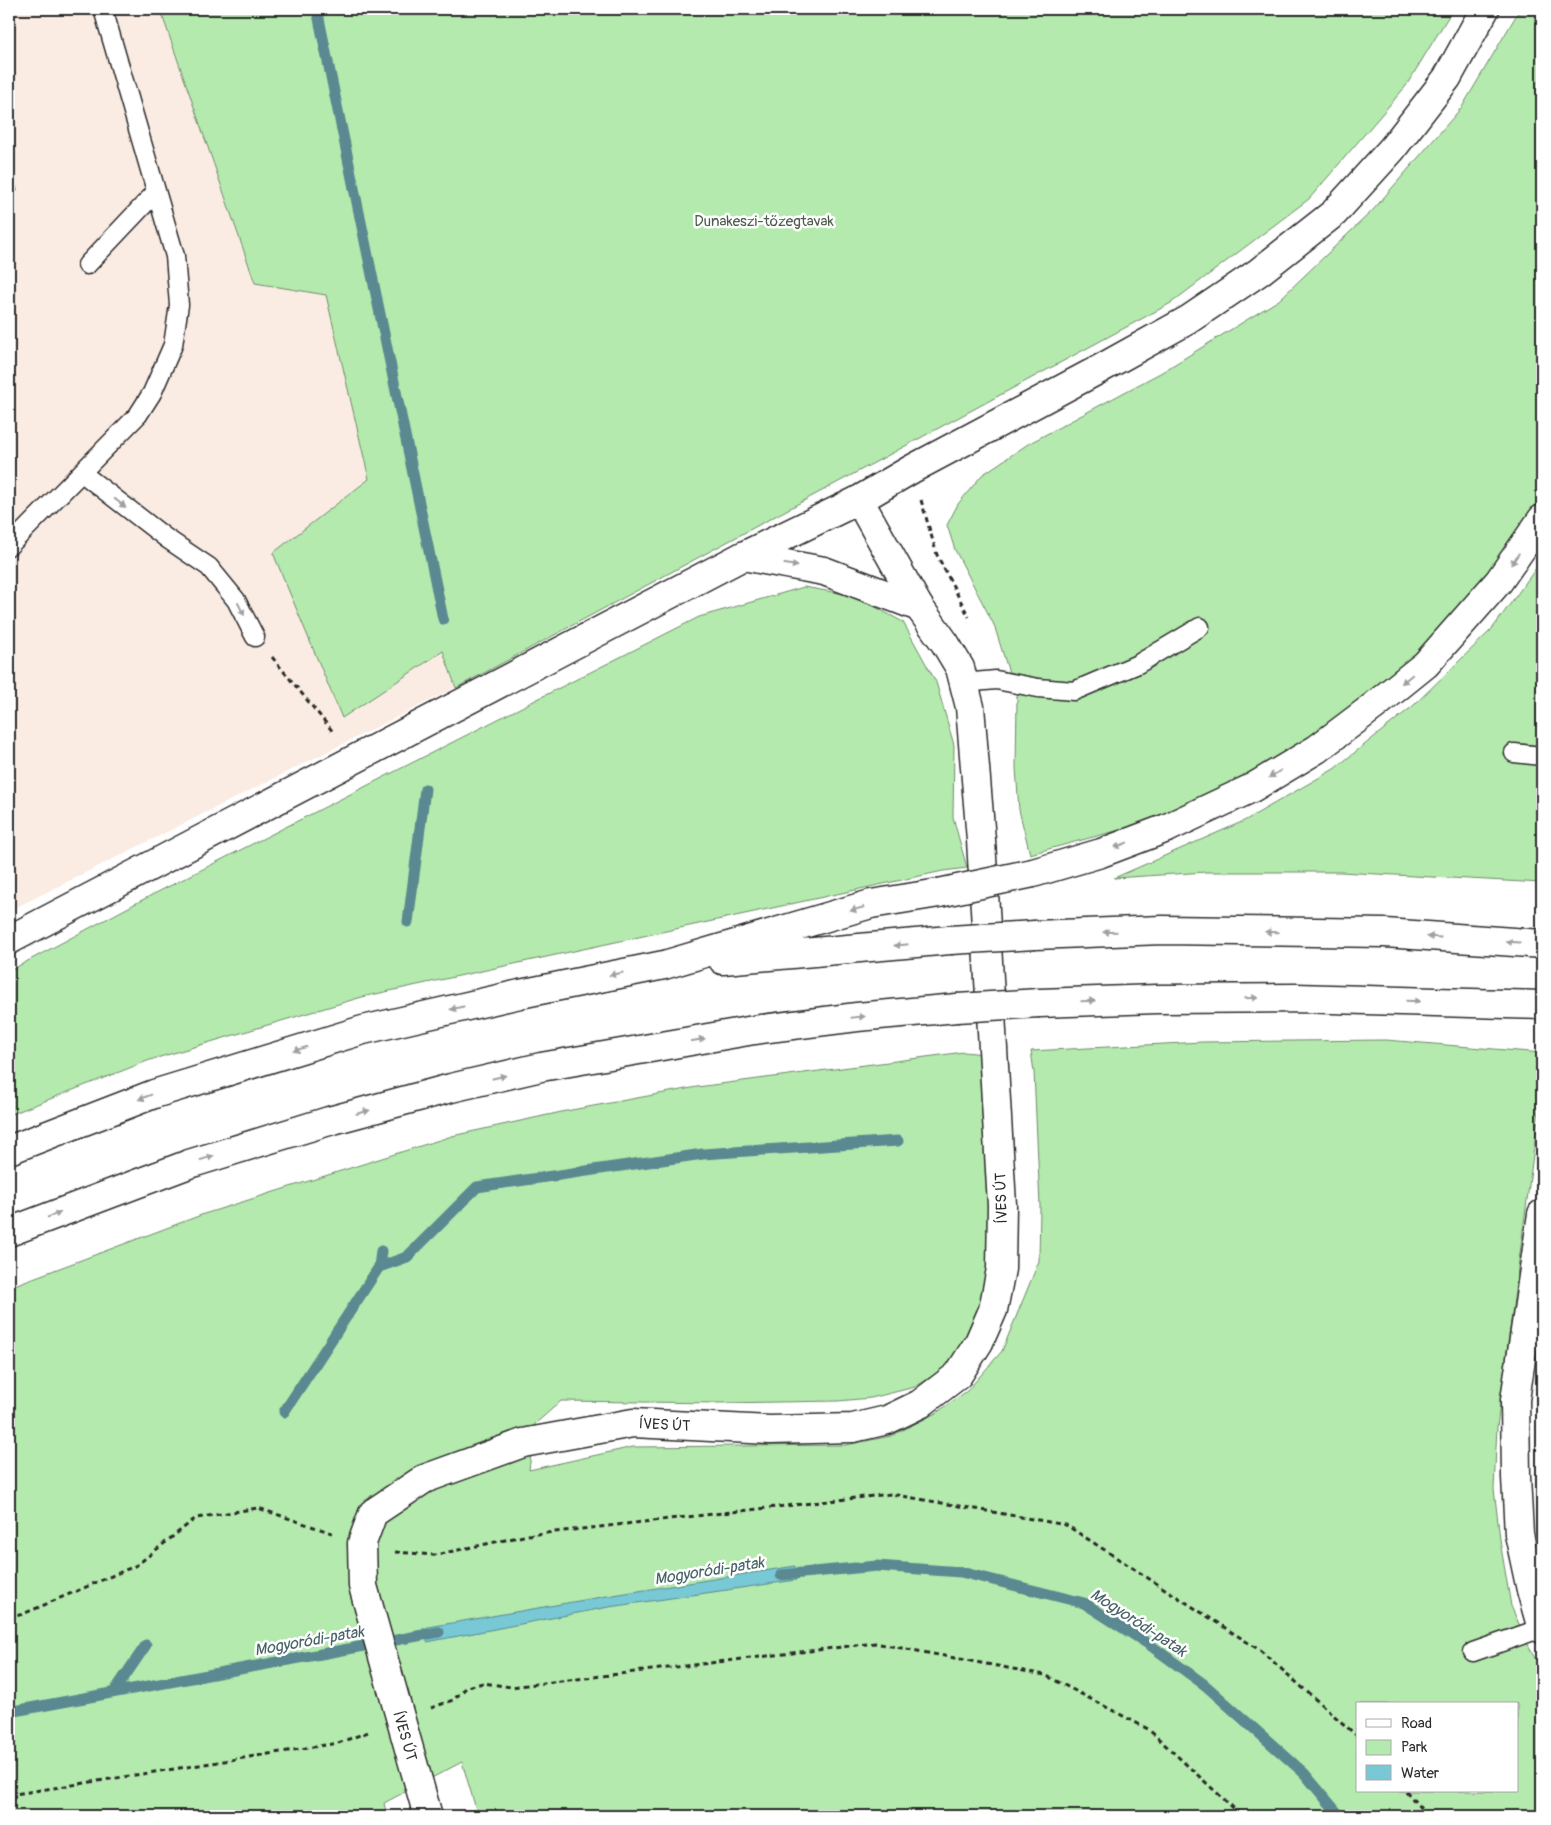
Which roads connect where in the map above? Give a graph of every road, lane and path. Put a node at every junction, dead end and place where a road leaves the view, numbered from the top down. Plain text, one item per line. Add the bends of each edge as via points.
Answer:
1 (103, 9) edge
2 (1485, 9) edge
3 (156, 192) junction
4 (87, 265) dead end
5 (82, 473) junction
6 (859, 500) junction
7 (1542, 518) edge
8 (9, 546) edge
9 (743, 556) junction
10 (919, 607) junction
11 (1200, 627) dead end
12 (255, 637) joint
13 (963, 683) junction
14 (336, 736) dead end
15 (1514, 753) dead end
16 (1542, 756) edge
17 (9, 940) edge
18 (1542, 944) edge
19 (664, 965) junction
20 (1468, 1002) junction
21 (1542, 1005) edge
22 (1542, 1017) edge
23 (9, 1150) edge
24 (1542, 1214) edge
25 (9, 1232) edge
26 (362, 1543) junction
27 (9, 1618) edge
28 (1542, 1629) edge
29 (1472, 1652) dead end
30 (397, 1709) junction
31 (1356, 1735) edge
32 (1407, 1792) edge
33 (9, 1795) edge
34 (428, 1816) edge
35 (1242, 1816) edge
36 (1427, 1816) edge

1 - 3 lane
2 - 6 main road via 1447,78 1392,149 1334,213 1258,272 1188,320
3 - 4 lane
3 - 5 lane via 175,256 179,305 173,346 152,393 138,415
5 - 8 lane
5 -> 12 lane via 209,567 236,600
6 - 9 main road
6 - 10 main road, ÍVES ÚT
7 -> 19 main road, bridge via 1499,581 1426,664 1317,749 1252,788 1166,828 1101,853 1033,873 871,904
9 -> 10 main road via 824,571
9 - 17 main road
10 - 13 main road, ÍVES ÚT via 960,668
11 - 13 lane via 1138,664 1074,691 996,680
12 - 14 path
13 - 26 main road, ÍVES ÚT via 970,707 981,840 1002,1205 1001,1269 993,1310 958,1375 920,1404 887,1420 853,1428 770,1430 633,1423 523,1442 424,1479 373,1513
15 - 16 lane
18 -> 19 main road, bridge via 1385,933 1162,930 950,940
19 -> 23 main road via 363,1030 154,1094
20 - 21 main road
20 - 22 main road
25 -> 20 main road, bridge via 189,1164 329,1121 541,1067 754,1030 856,1017 1039,1003 1286,998
24 - 28 main road via 1515,1400 1519,1534
26 - 27 path via 258,1508 196,1518 137,1565
26 - 30 main road, ÍVES ÚT via 363,1586
26 - 31 path via 381,1551 435,1555 528,1535 891,1494 1066,1524 1261,1651
28 - 29 lane
30 - 33 path via 338,1743
30 - 34 main road, ÍVES ÚT
30 - 35 path via 418,1712 454,1700 467,1687 483,1683 511,1687 875,1643 1045,1675 1148,1729
32 - 36 path

